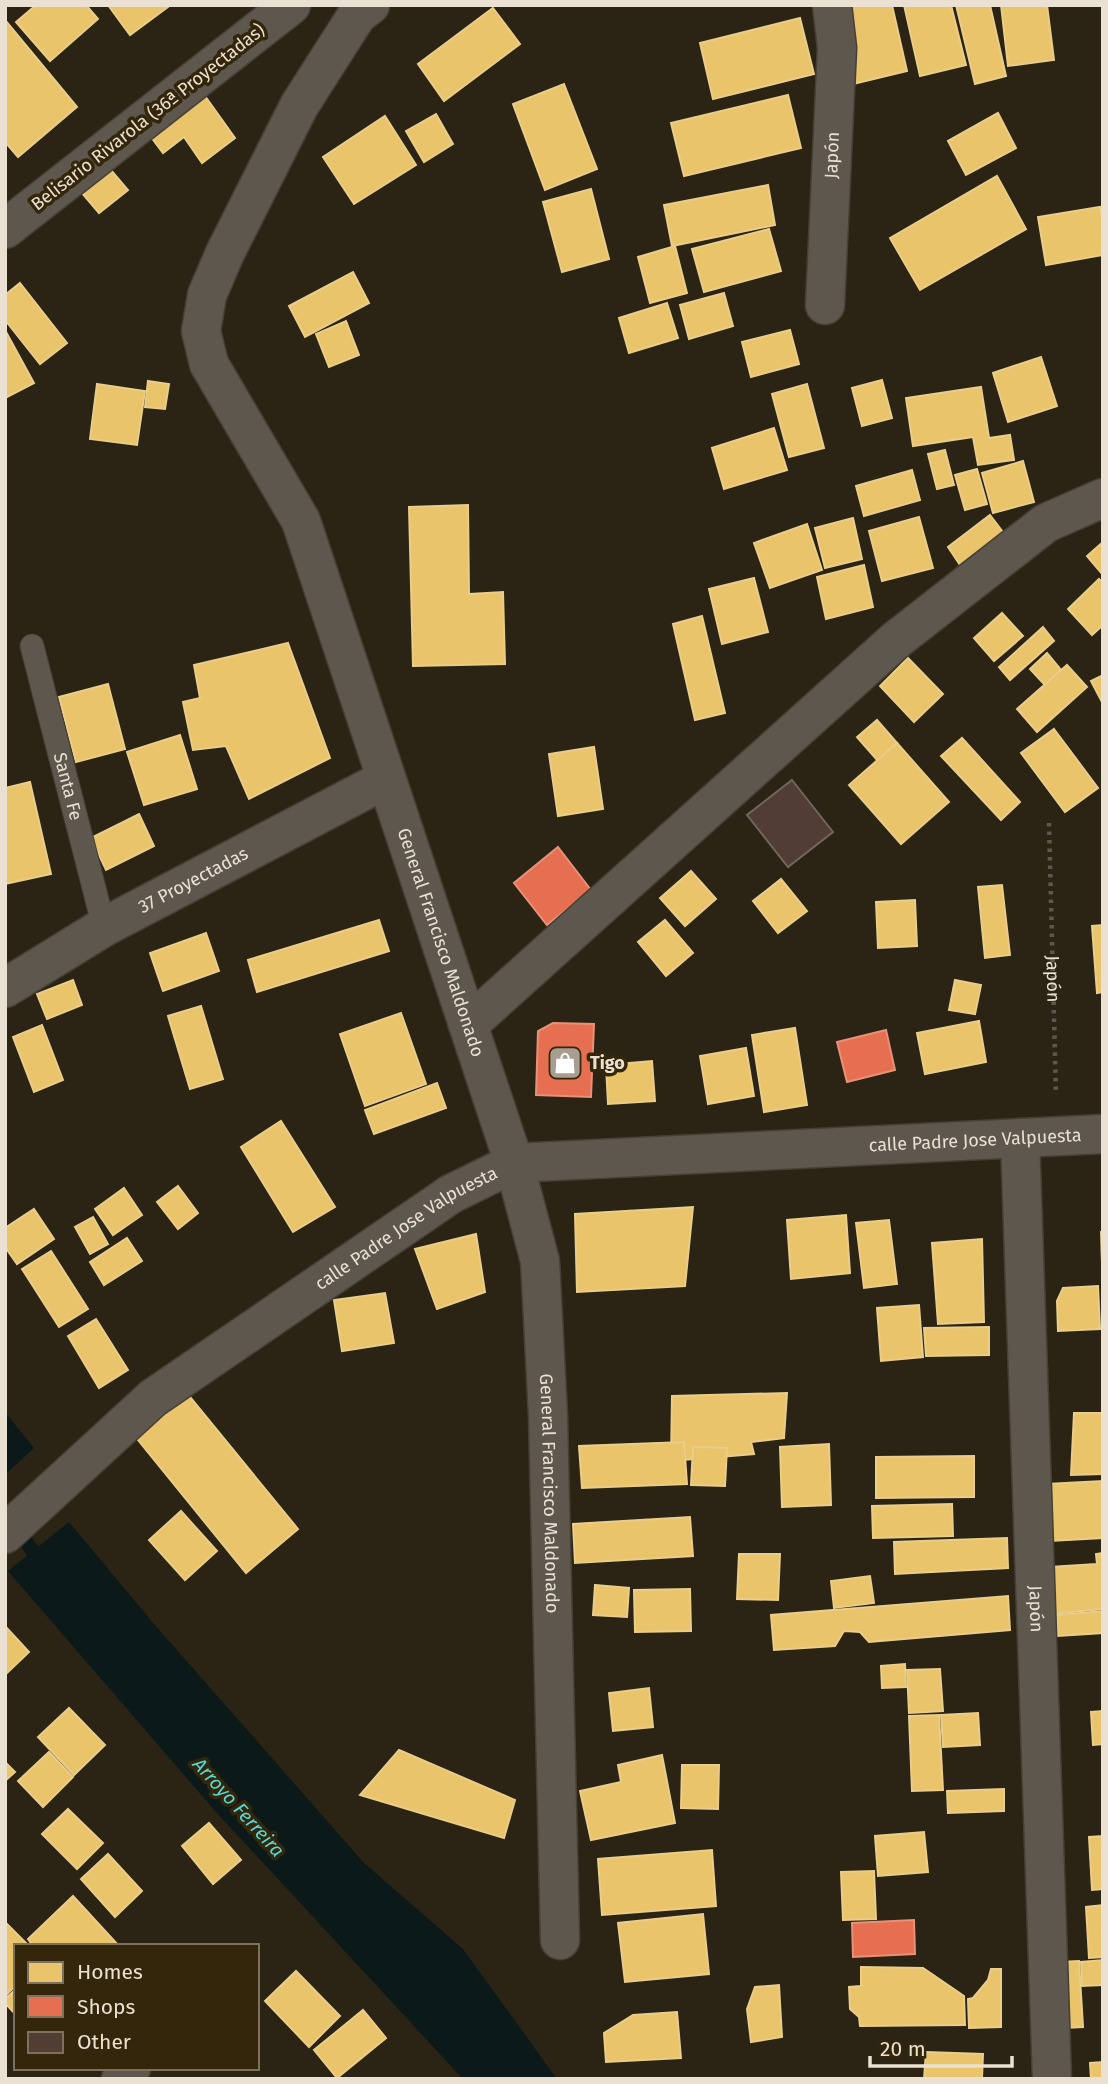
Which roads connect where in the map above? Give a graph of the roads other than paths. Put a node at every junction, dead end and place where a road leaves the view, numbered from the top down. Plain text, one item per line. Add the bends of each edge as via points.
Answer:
1 (291, 5) edge
2 (832, 5) edge
3 (363, 10) edge
4 (5, 229) edge
5 (825, 305) dead end
6 (1103, 498) edge
7 (32, 646) dead end
8 (386, 779) junction
9 (104, 926) junction
10 (5, 988) edge
11 (468, 1025) junction
12 (1103, 1134) edge
13 (1020, 1138) junction
14 (514, 1163) junction
15 (5, 1534) edge
16 (560, 1940) dead end
17 (1052, 2079) edge

1 - 4 street, Belisario Rivarola (36ª Proyectadas)
2 - 5 street, Japón via 837,48
3 - 8 street, General Francisco Maldonado via 299,106 206,295 201,331 209,364 301,521
6 - 11 street via 1046,523 896,640
7 - 9 lane, Santa Fe
8 - 9 street, 37 Proyectadas
8 - 11 street, General Francisco Maldonado
9 - 10 street, 37 Proyectadas
11 - 14 street, General Francisco Maldonado
12 - 13 street, calle Padre Jose Valpuesta
13 - 14 street, calle Padre Jose Valpuesta
13 - 17 street, Japón
14 - 15 street, calle Padre Jose Valpuesta via 451,1194 153,1398
14 - 16 street, General Francisco Maldonado via 540,1261

